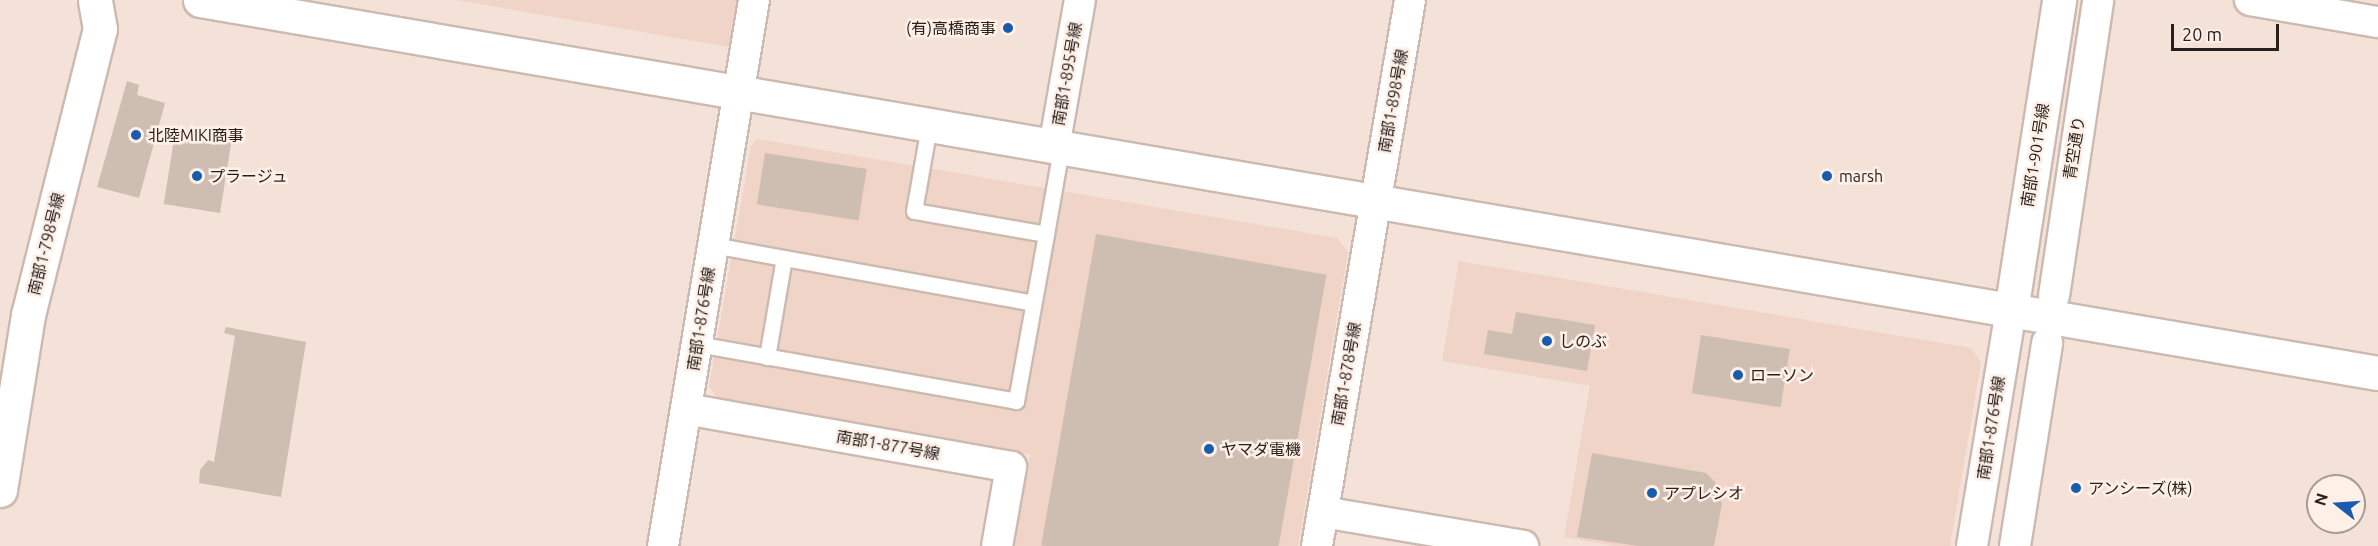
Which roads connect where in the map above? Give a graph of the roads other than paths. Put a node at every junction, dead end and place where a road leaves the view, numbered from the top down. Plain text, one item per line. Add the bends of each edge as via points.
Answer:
1 (95, 0) edge
2 (200, 0) edge
3 (753, 0) edge
4 (1080, 0) edge
5 (1410, 0) edge
6 (2059, 0) edge
7 (2098, 0) edge
8 (2250, 0) edge
9 (2378, 22) edge
10 (737, 93) junction
11 (929, 126) junction
12 (1058, 148) junction
13 (1375, 203) junction
14 (1046, 234) junction
15 (713, 245) junction
16 (784, 258) junction
17 (2054, 296) dead end
18 (1034, 303) junction
19 (2011, 311) junction
20 (697, 344) junction
21 (2047, 344) dead end
22 (767, 357) junction
23 (2378, 373) edge
24 (686, 410) junction
25 (0, 490) edge
26 (1323, 512) junction
27 (663, 546) edge
28 (997, 546) edge
29 (1317, 546) edge
30 (1522, 546) edge
31 (1972, 546) edge
32 (2015, 546) edge

1 - 25 street, 南部1-798号線 via 100,29 28,315
2 - 10 street
3 - 10 street, 南部1-876号線
4 - 12 street, 南部1-895号線
5 - 13 street, 南部1-898号線
6 - 19 street, 南部1-901号線
7 - 17 street, 青空通り
8 - 9 street
10 - 11 street
10 - 15 street, 南部1-876号線
11 - 12 street
11 - 14 lane via 914,211
12 - 13 street
12 - 14 lane
13 - 19 street
13 - 26 street, 南部1-878号線
14 - 18 lane
15 - 16 lane
15 - 20 street, 南部1-876号線
16 - 18 lane
16 - 22 lane
18 - 22 lane via 1016,401
19 - 23 street
19 - 31 street, 南部1-876号線
20 - 22 lane
20 - 24 street, 南部1-876号線
21 - 32 street
24 - 27 street, 南部1-876号線
24 - 28 street, 南部1-877号線 via 1011,467
26 - 29 street, 南部1-878号線
26 - 30 street

